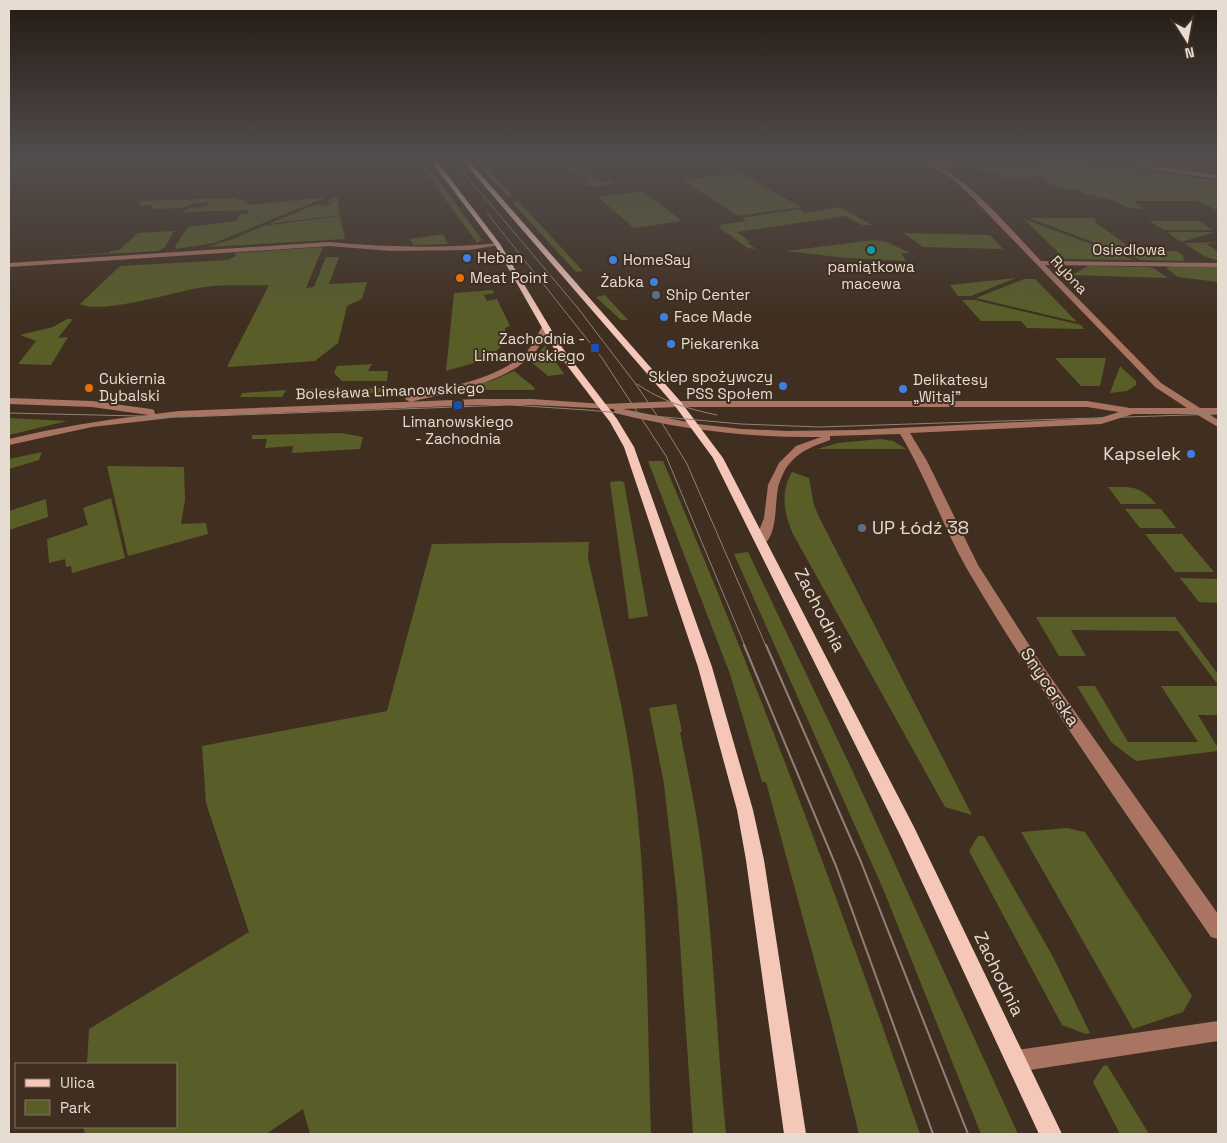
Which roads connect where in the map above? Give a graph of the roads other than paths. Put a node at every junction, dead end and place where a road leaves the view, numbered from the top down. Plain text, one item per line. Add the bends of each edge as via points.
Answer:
1 (474, 213) edge
2 (512, 213) edge
3 (990, 213) edge
4 (498, 245) junction
5 (1039, 263) junction
6 (1218, 265) edge
7 (9, 266) edge
8 (546, 327) junction
9 (9, 401) edge
10 (678, 404) junction
11 (378, 406) junction
12 (603, 407) junction
13 (1130, 411) junction
14 (1197, 411) junction
15 (1218, 411) edge
16 (179, 414) junction
17 (1218, 424) edge
18 (697, 427) junction
19 (903, 431) junction
20 (856, 433) junction
21 (9, 442) edge
22 (761, 541) junction
23 (1218, 930) edge
24 (1218, 1031) edge
25 (1017, 1061) junction
26 (795, 1134) edge
27 (1051, 1134) edge

1 - 4 main road
2 - 10 main road, Zachodnia
3 - 5 street, Rybna
4 - 7 street via 377,249 330,244
4 - 8 main road
5 - 6 street, Osiedlowa
5 - 14 street, Rybna via 1158,385
8 - 11 street via 531,352 495,374
8 - 12 main road via 573,370
9 - 16 street, Bolesława Limanowskiego via 92,404
10 - 12 street, Bolesława Limanowskiego
10 - 13 street, Bolesława Limanowskiego via 1087,404
10 - 18 main road, Zachodnia
11 - 12 street, Bolesława Limanowskiego via 505,402
11 - 16 street, Bolesława Limanowskiego
12 - 18 street, Bolesława Limanowskiego
12 - 26 main road via 623,434 634,462 705,667 745,810
13 - 14 street, Bolesława Limanowskiego
13 - 19 street, Bolesława Limanowskiego via 1101,422
14 - 15 street, Bolesława Limanowskiego
14 - 17 street, Rybna
16 - 21 street, Bolesława Limanowskiego via 92,424
18 - 20 street, Bolesława Limanowskiego via 762,433
18 - 22 main road, Zachodnia via 724,468
19 - 20 street, Bolesława Limanowskiego
19 - 23 street, Snycerska via 922,461 972,566 1037,669
20 - 22 street via 812,442 787,459 773,485 770,518
22 - 25 main road, Zachodnia via 908,833
24 - 25 street
25 - 27 main road, Zachodnia

